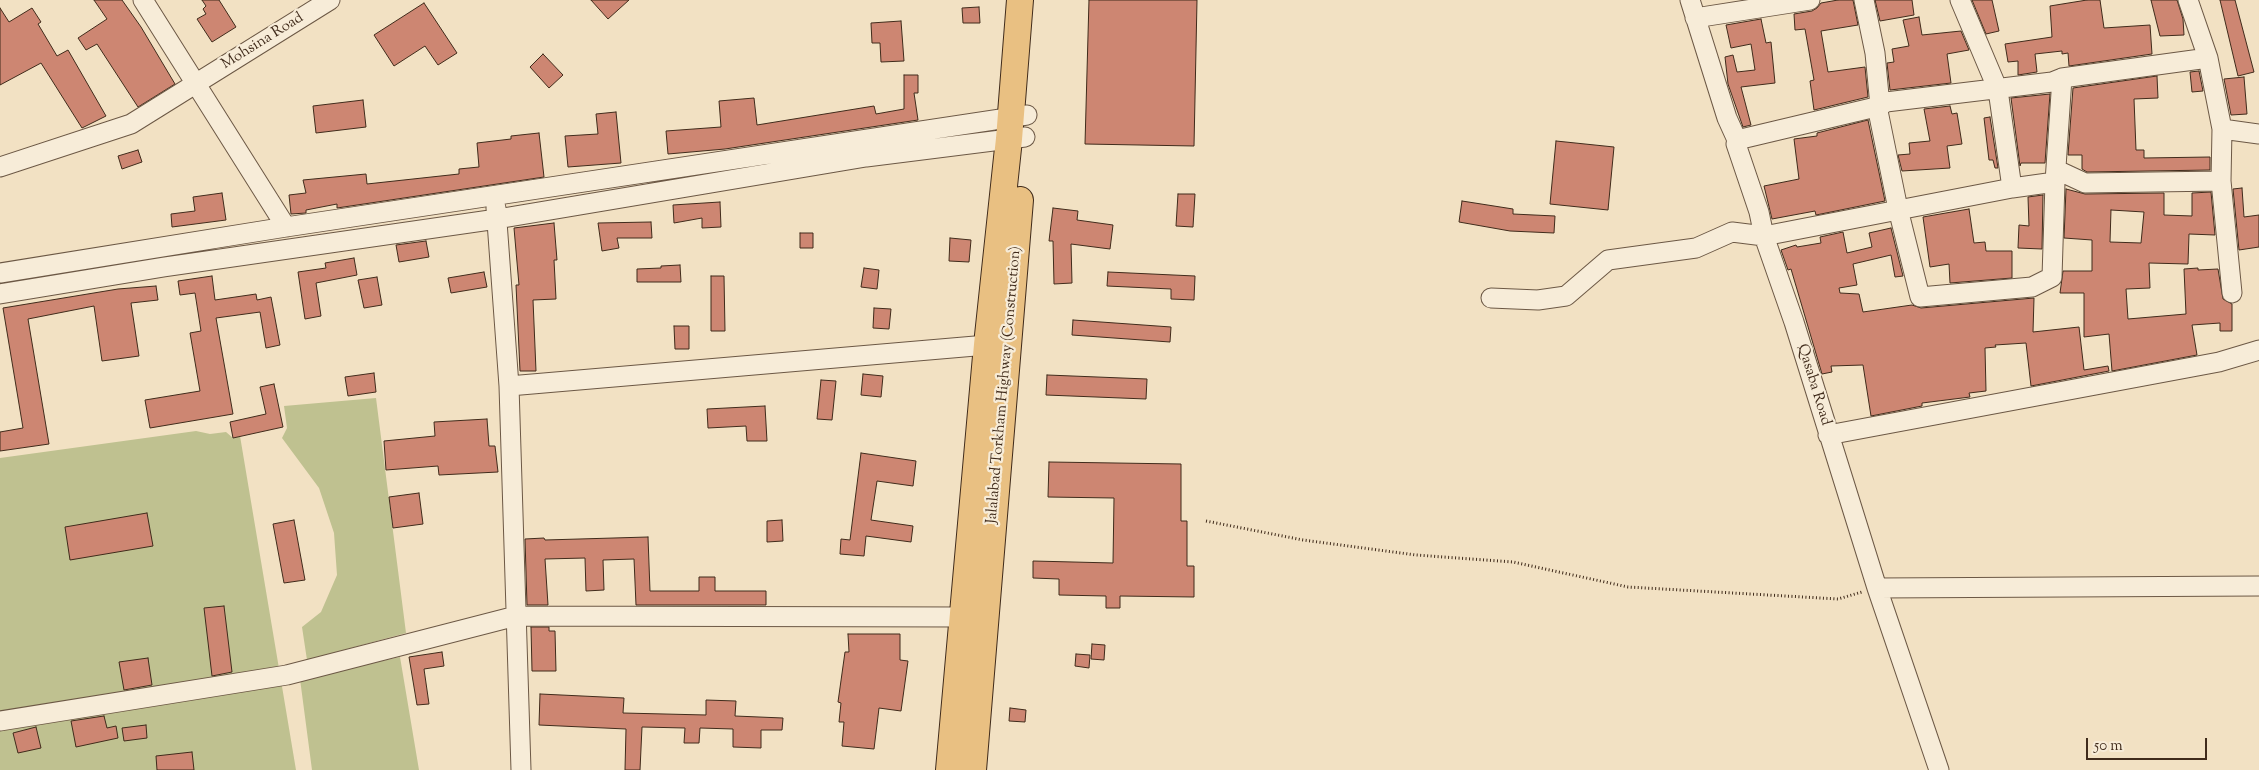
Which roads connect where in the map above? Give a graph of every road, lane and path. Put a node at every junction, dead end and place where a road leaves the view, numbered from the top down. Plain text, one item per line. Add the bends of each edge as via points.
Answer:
1 (144, 0) edge
2 (330, 0) edge
3 (1020, 0) edge
4 (1037, 0) edge
5 (1690, 0) edge
6 (1810, 0) edge
7 (1864, 0) edge
8 (1960, 0) edge
9 (2188, 0) edge
10 (1695, 18) junction
11 (2208, 58) junction
12 (2062, 78) junction
13 (196, 84) junction
14 (1998, 90) junction
15 (1880, 106) junction
16 (952, 125) junction
17 (1018, 127) junction
18 (2222, 129) junction
19 (2259, 134) edge
20 (1737, 140) junction
21 (954, 145) junction
22 (0, 167) edge
23 (2056, 176) junction
24 (2221, 181) junction
25 (2012, 188) junction
26 (495, 195) junction
27 (1898, 209) junction
28 (497, 219) junction
29 (315, 223) junction
30 (286, 227) junction
31 (1764, 236) junction
32 (318, 245) junction
33 (161, 247) junction
34 (64, 264) junction
35 (164, 267) junction
36 (0, 273) edge
37 (67, 282) junction
38 (2232, 293) dead end
39 (0, 294) edge
40 (1491, 298) dead end
41 (987, 345) junction
42 (2259, 350) edge
43 (509, 386) junction
44 (1828, 435) junction
45 (1206, 521) dead end
46 (2259, 586) edge
47 (1877, 588) junction
48 (516, 616) junction
49 (963, 617) junction
50 (0, 720) edge
51 (962, 759) edge
52 (521, 770) edge
53 (1940, 770) edge

1 - 13 street
2 - 13 street, Mohsina Road
3 - 17 highway
4 - 17 highway, Jalalabad Torkham Highway (Construction)
5 - 10 street, Qasaba Road
6 - 10 street
7 - 15 street via 1875,54
8 - 14 street
9 - 11 street
10 - 20 street, Qasaba Road
11 - 12 street
11 - 18 street
12 - 14 street
12 - 23 street
13 - 22 street, Mohsina Road via 131,124
13 - 30 street
14 - 15 street via 1886,102
14 - 25 street
15 - 20 street
15 - 27 street via 1878,111
16 - 17 street
16 - 21 street
16 - 26 street
17 - 21 street
17 - 41 highway
17 - 51 highway, Jalalabad Torkham Highway (Construction)
18 - 19 street
18 - 24 street
20 - 31 street, Qasaba Road
21 - 28 street
23 - 24 street via 2085,183
23 - 25 street
23 - 27 street via 2052,277 2032,286 1920,297
24 - 38 street
25 - 27 street
26 - 28 street
26 - 29 street
27 - 31 street
28 - 32 street
28 - 43 street
29 - 30 street
29 - 32 street
30 - 33 street
31 - 40 street via 1732,232 1696,248 1608,260 1566,296 1538,300
31 - 44 street, Qasaba Road
32 - 35 street
33 - 34 street
33 - 35 street
34 - 36 street
34 - 37 street
35 - 37 street
37 - 39 street
41 - 43 street
41 - 49 highway
42 - 44 street via 2219,362
43 - 48 street
44 - 47 street, Qasaba Road
45 - 47 path via 1322,543 1416,555 1513,562 1628,586 1838,599
46 - 47 street
47 - 53 street, Qasaba Road
48 - 49 street
48 - 50 street via 287,675
48 - 52 street
49 - 51 highway

